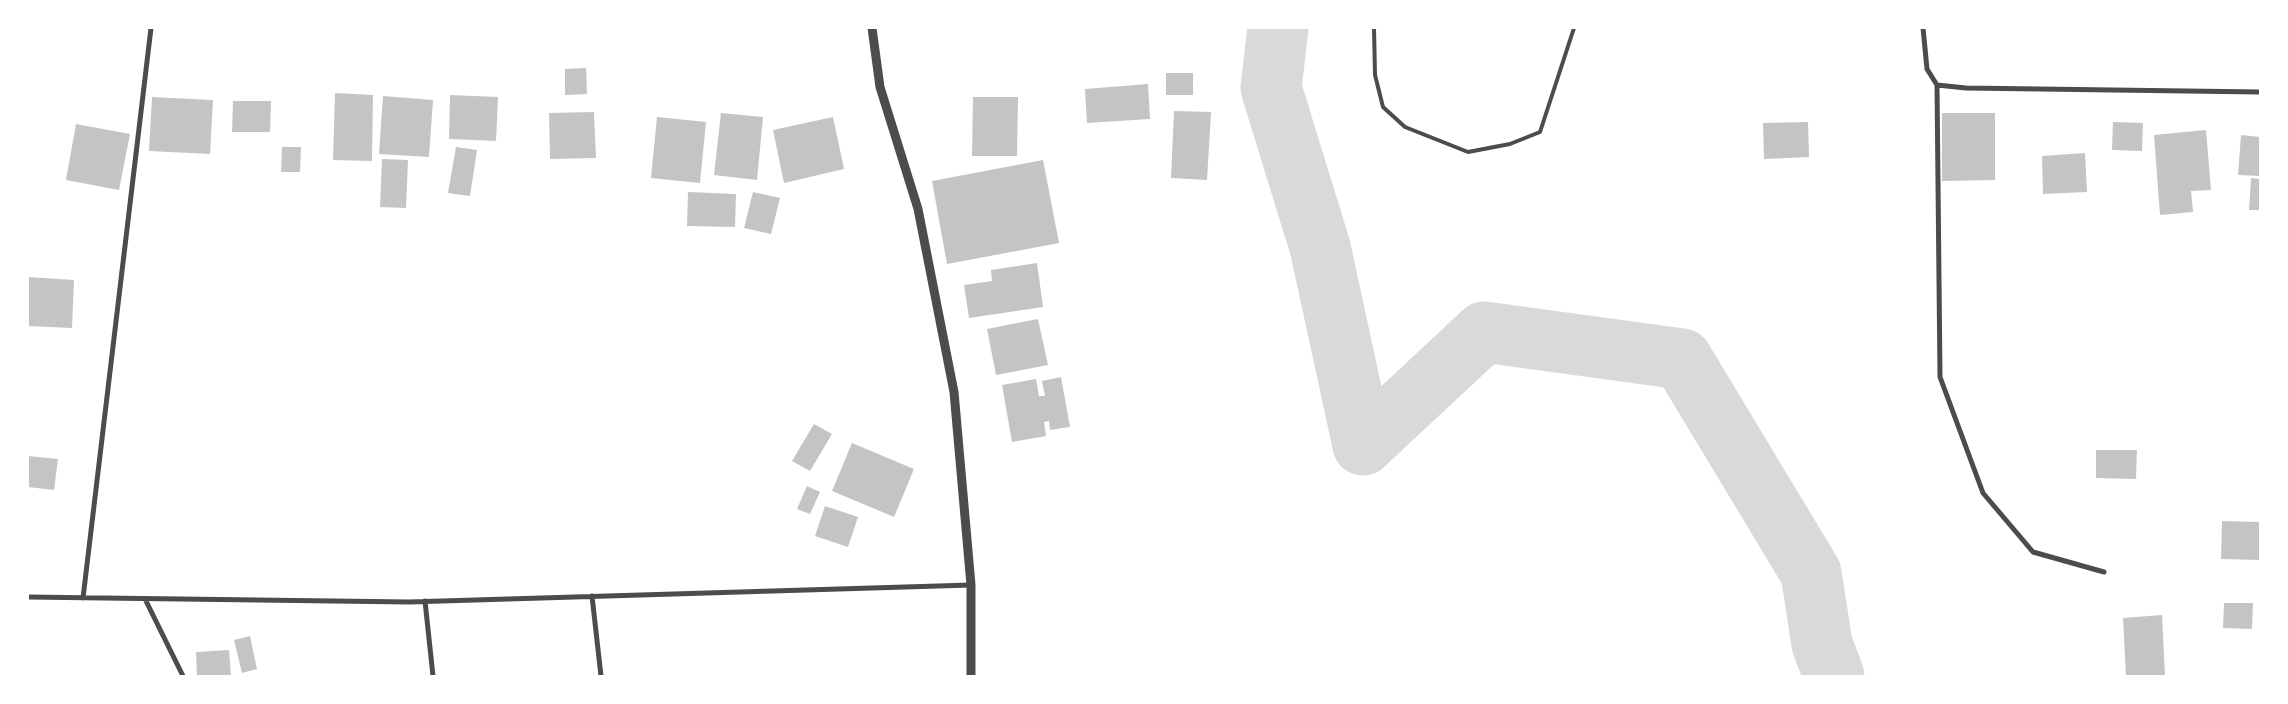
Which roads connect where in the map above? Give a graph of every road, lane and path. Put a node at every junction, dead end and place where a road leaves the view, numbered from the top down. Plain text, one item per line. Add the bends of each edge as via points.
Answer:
1 (151, 28) edge
2 (872, 28) edge
3 (1374, 28) edge
4 (1574, 28) edge
5 (1923, 28) edge
6 (1937, 85) junction
7 (2260, 92) edge
8 (2104, 572) dead end
9 (971, 585) junction
10 (592, 596) junction
11 (28, 597) edge
12 (83, 598) junction
13 (145, 599) junction
14 (425, 602) junction
15 (183, 676) edge
16 (432, 676) edge
17 (601, 676) edge
18 (971, 676) edge

1 - 12 street
2 - 9 street via 880,87 918,209 954,392
3 - 4 lane via 1375,75 1383,107 1405,127 1468,152 1510,144 1540,132
5 - 6 street via 1926,69
6 - 7 street
6 - 8 street via 1940,377 1983,493 2033,552
9 - 10 street
9 - 18 street
10 - 14 street
10 - 17 street
11 - 12 street
12 - 13 street
13 - 14 street
13 - 15 street
14 - 16 street

